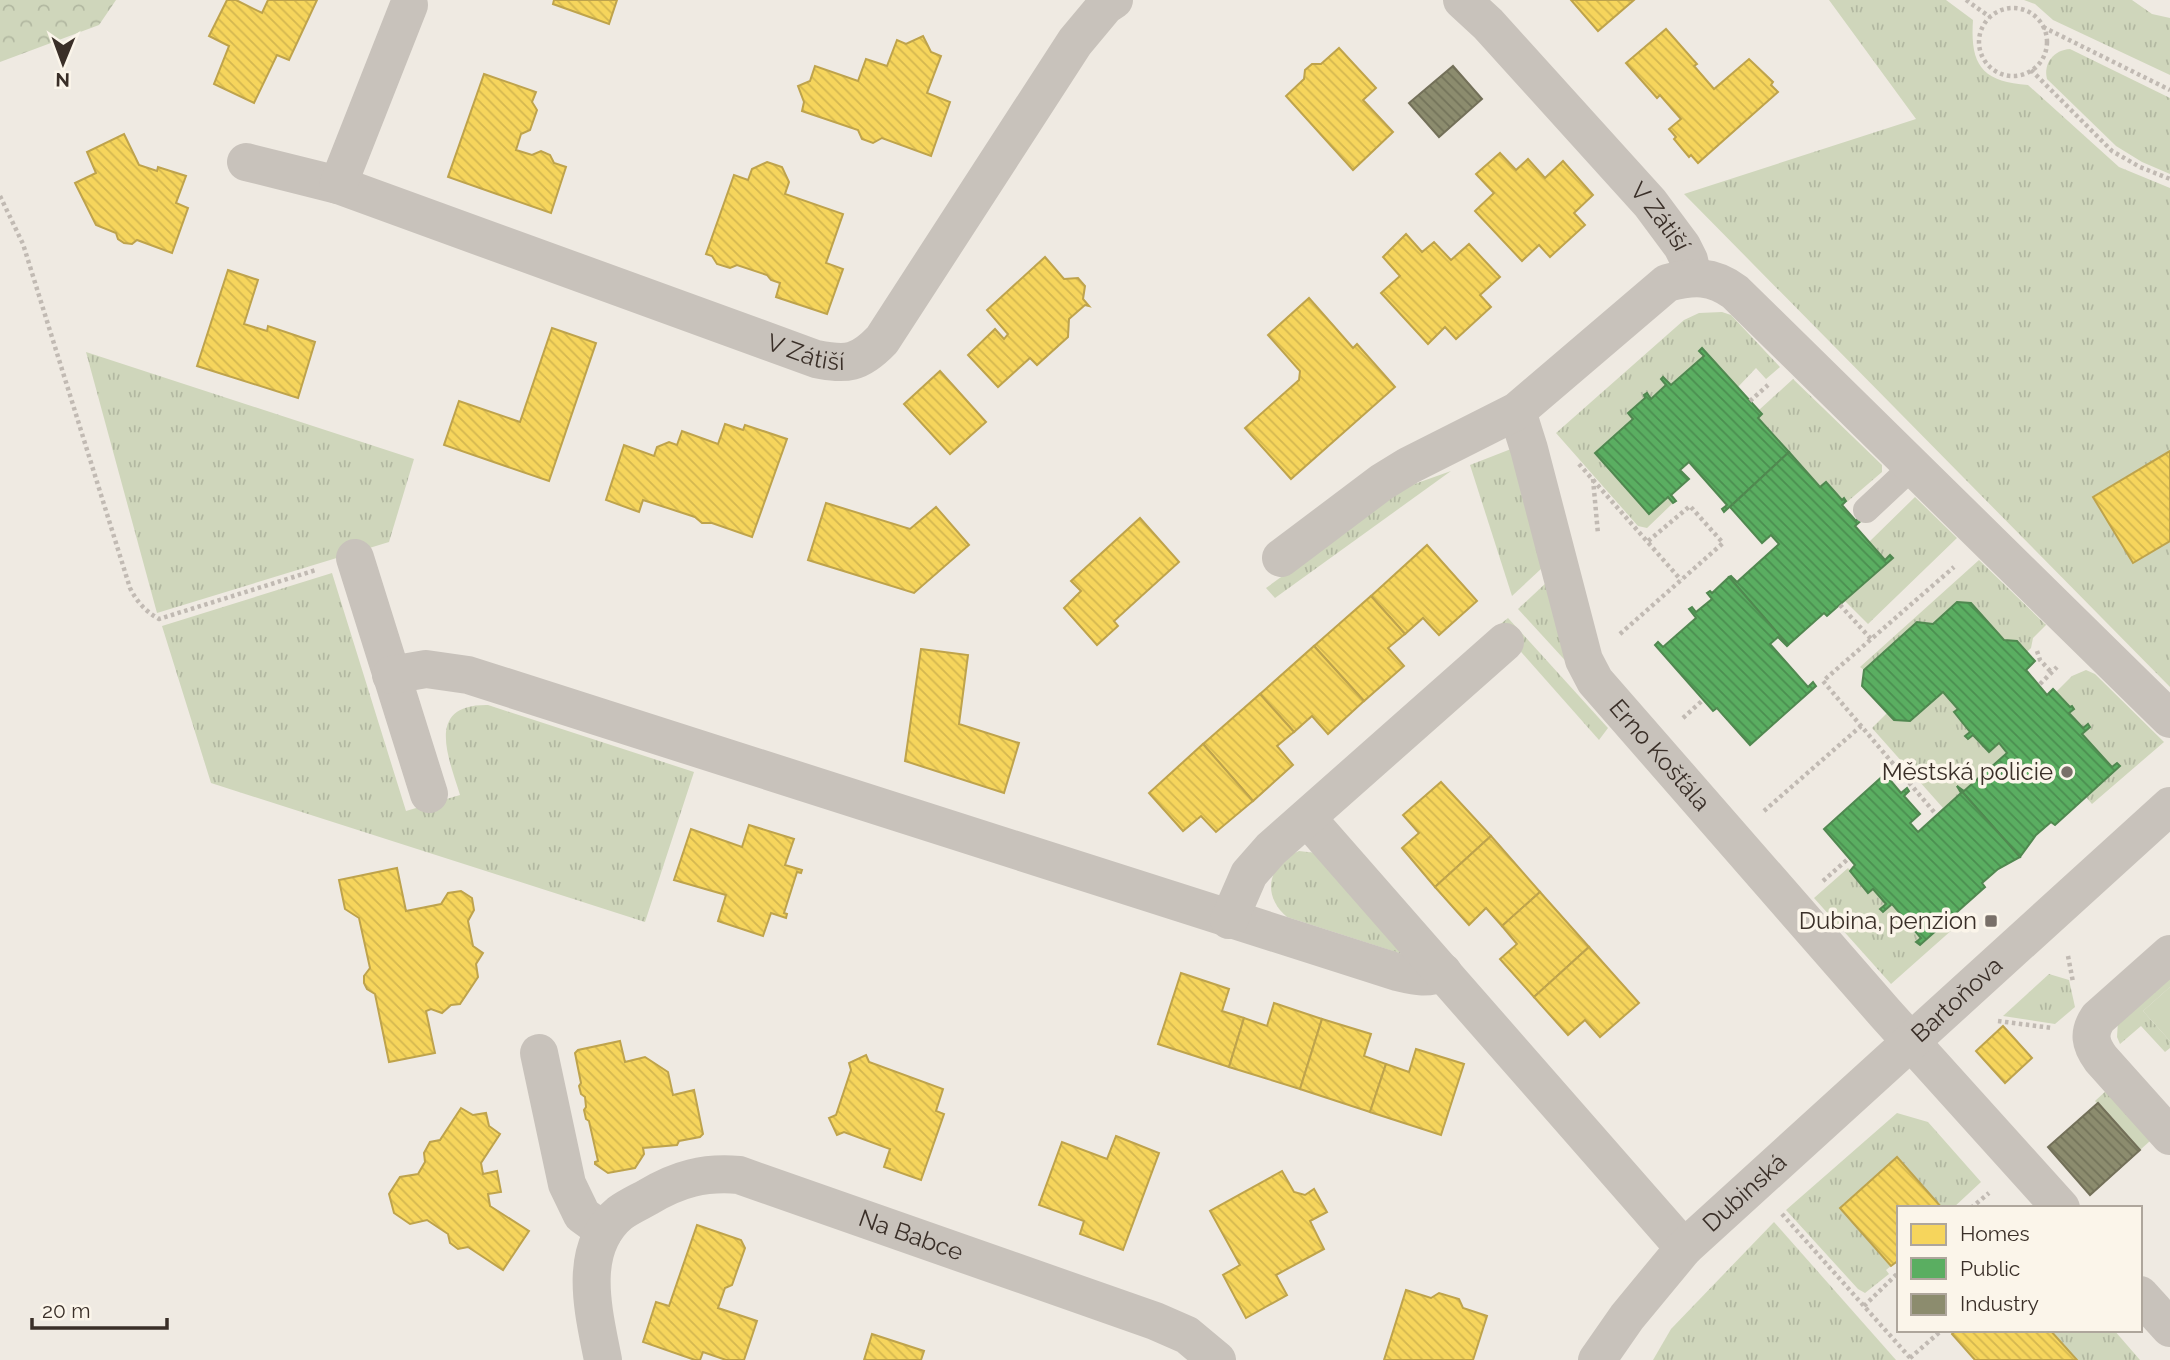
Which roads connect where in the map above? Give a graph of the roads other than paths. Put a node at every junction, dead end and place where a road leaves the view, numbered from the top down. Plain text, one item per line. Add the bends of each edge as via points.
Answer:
1 (1114, 0) edge
2 (1462, 0) edge
3 (409, 5) dead end
4 (246, 162) dead end
5 (338, 185) junction
6 (1693, 277) junction
7 (1517, 411) junction
8 (1913, 466) junction
9 (1866, 510) dead end
10 (355, 558) road end
11 (1281, 558) dead end
12 (1505, 642) dead end
13 (391, 675) junction
14 (2170, 719) edge
15 (429, 794) dead end
16 (2170, 806) edge
17 (1307, 818) junction
18 (1229, 920) junction
19 (2170, 954) edge
20 (1443, 972) junction
21 (1911, 1042) junction
22 (539, 1053) dead end
23 (2170, 1136) edge
24 (2059, 1206) edge
25 (604, 1231) junction
26 (1684, 1248) junction
27 (2142, 1297) edge
28 (2170, 1328) edge
29 (603, 1360) edge
30 (1217, 1360) edge
31 (1597, 1360) edge

1 - 5 street, V Zátiší via 1075,43 882,340 856,361 816,359
2 - 6 street, V Zátiší via 1650,203 1682,246
3 - 5 street
4 - 5 street, V Zátiší
6 - 7 street, V Zátiší via 1667,283 1653,293
6 - 8 street via 1711,279 1735,292
7 - 11 street, V Zátiší via 1382,482
7 - 21 street, Erno Košťála via 1588,671
8 - 9 lane
8 - 14 street
10 - 13 street
12 - 17 street
13 - 15 street
13 - 18 street via 426,669 468,675
16 - 21 street, Bartoňova
17 - 18 street via 1249,874
17 - 20 street
18 - 20 street via 1407,975 1432,977
19 - 23 street via 2091,1028 2093,1048
20 - 26 street
21 - 24 street, Bartoňova
21 - 26 street, Dubinská
22 - 25 street via 567,1184 582,1215
25 - 29 street via 595,1252 592,1290
25 - 30 street, Na Babce via 620,1213 688,1177 739,1175 1155,1321 1187,1335
26 - 31 street, Dubinská
27 - 28 street

